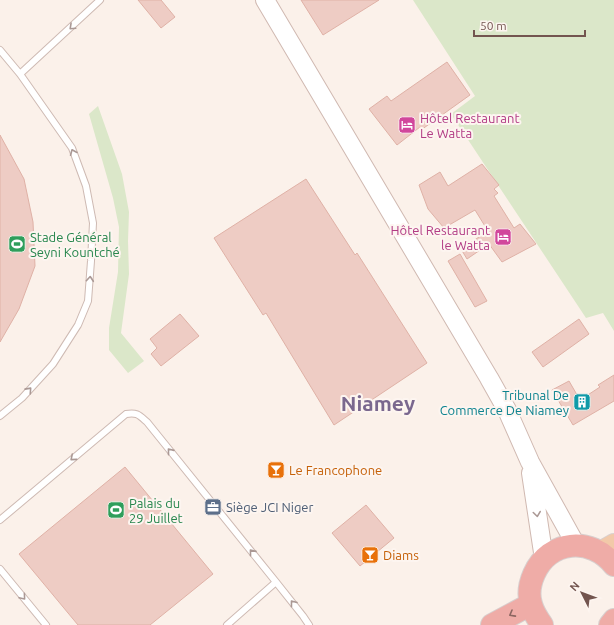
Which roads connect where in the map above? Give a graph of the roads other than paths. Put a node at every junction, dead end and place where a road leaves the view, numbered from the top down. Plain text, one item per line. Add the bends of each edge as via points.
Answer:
1 (100, 0) edge
2 (265, 0) edge
3 (0, 50) edge
4 (20, 74) junction
5 (0, 416) edge
6 (530, 462) junction
7 (0, 520) edge
8 (576, 545) junction
9 (609, 553) edge
10 (544, 559) junction
11 (0, 569) edge
12 (276, 582) junction
13 (531, 604) junction
14 (614, 620) edge
15 (46, 625) edge
16 (227, 625) edge
17 (309, 625) edge
18 (492, 625) edge
19 (542, 625) edge
20 (610, 625) edge

1 -> 4 lane
2 - 6 street via 489,378 507,410
3 - 4 lane
5 -> 4 lane via 22,398 53,364 78,325 88,301 92,261 93,223 86,186 72,148
6 - 8 street
6 -> 10 street
12 -> 7 lane via 147,422 132,413 126,414
8 - 9 highway
8 - 10 highway via 559,549
10 - 13 highway via 531,579
11 -> 15 lane
12 - 16 lane
17 -> 12 lane
13 -> 18 highway
13 - 19 highway
14 - 20 highway

